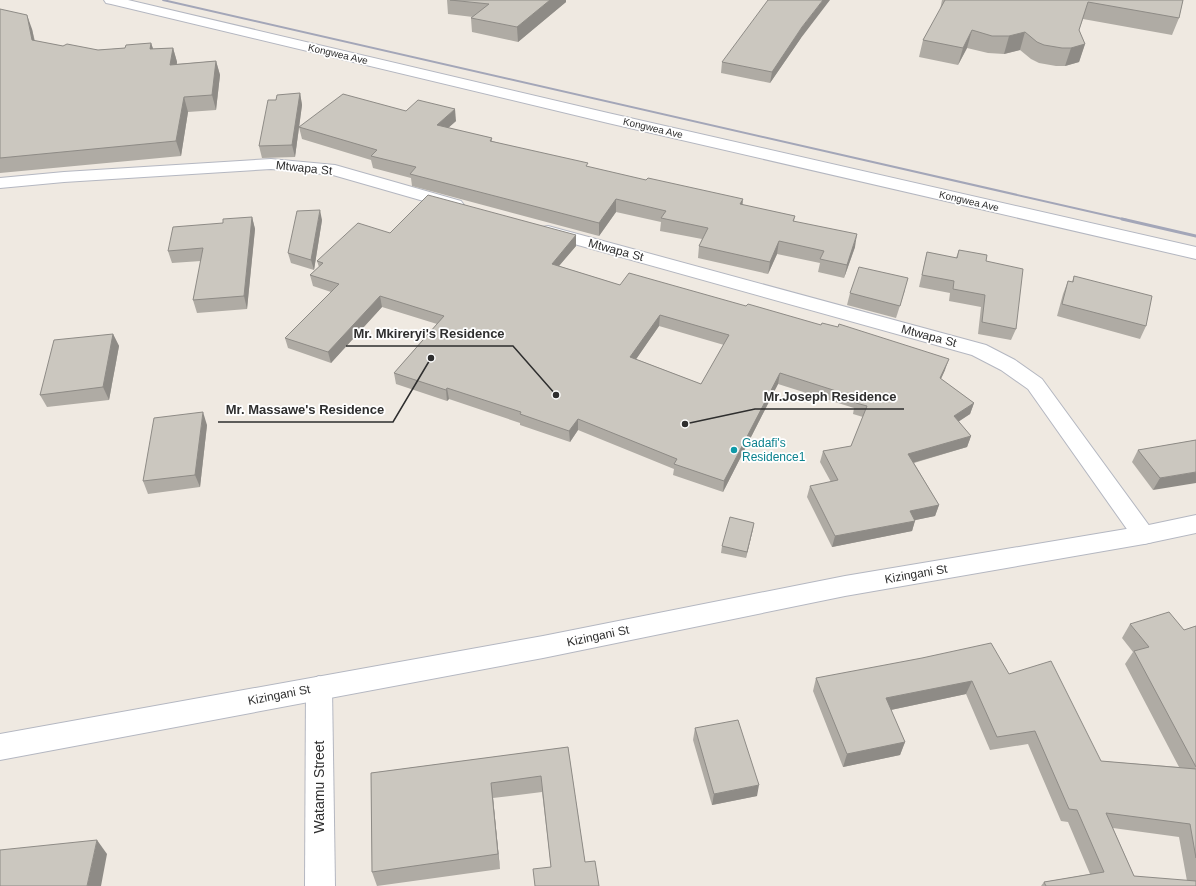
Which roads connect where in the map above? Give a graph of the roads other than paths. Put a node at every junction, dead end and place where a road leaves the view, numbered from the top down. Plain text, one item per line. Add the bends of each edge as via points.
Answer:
1 (111, 0) edge
2 (0, 183) edge
3 (475, 211) edge
4 (528, 226) edge
5 (1196, 253) edge
6 (1196, 524) edge
7 (1144, 535) junction
8 (319, 688) junction
9 (0, 747) edge
10 (320, 886) edge

1 - 5 street, Kongwea Ave via 608,118
2 - 3 street, Mtwapa St via 271,164 305,166 335,170
4 - 7 street, Mtwapa St via 979,350 1008,365 1035,384
6 - 7 street, Kizingani St
7 - 8 street, Kizingani St via 845,586 543,648
8 - 9 street, Kizingani St
8 - 10 street, Watamu Street

